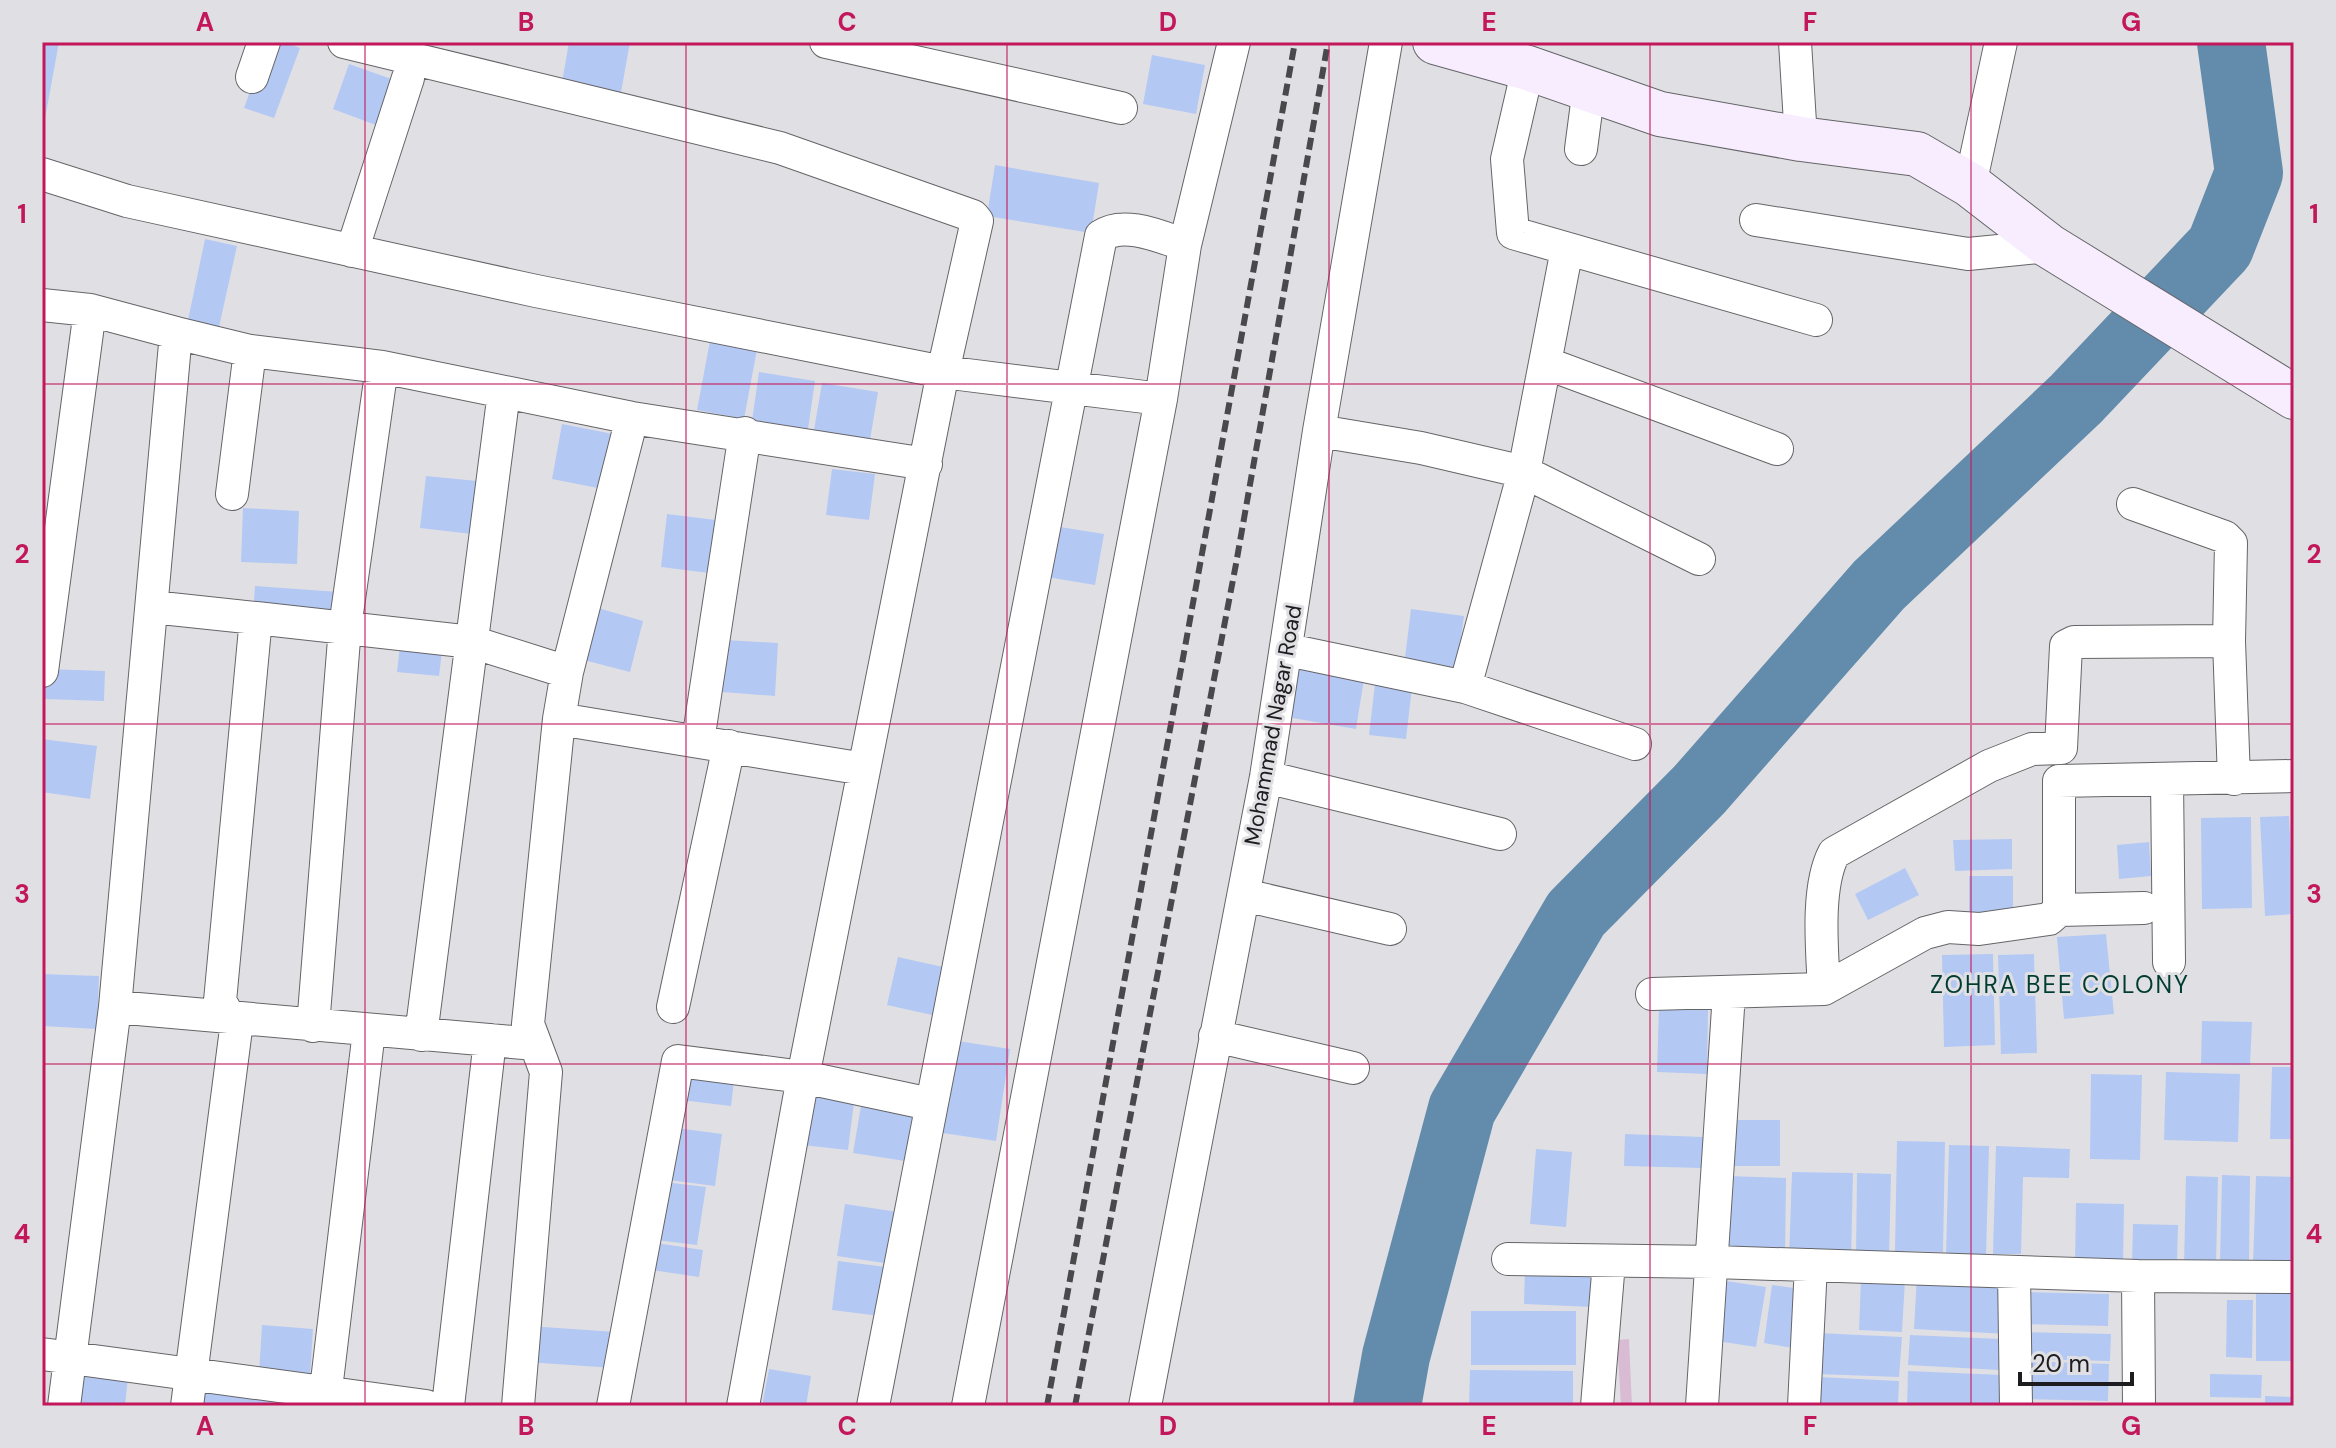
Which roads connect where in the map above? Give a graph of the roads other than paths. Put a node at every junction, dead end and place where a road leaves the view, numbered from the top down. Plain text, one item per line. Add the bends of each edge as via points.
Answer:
1 (264, 42) edge
2 (344, 42) edge
3 (826, 42) edge
4 (1234, 42) edge
5 (1386, 42) edge
6 (1435, 42) edge
7 (1795, 42) edge
8 (2001, 42) edge
9 (1528, 68) junction
10 (252, 77) dead end
11 (408, 78) dead end
12 (1589, 88) junction
13 (1121, 108) dead end
14 (1801, 139) junction
15 (1581, 149) dead end
16 (42, 174) edge
17 (1970, 185) junction
18 (1756, 220) dead end
19 (1185, 245) junction
20 (2049, 246) junction
21 (1567, 249) junction
22 (352, 251) junction
23 (42, 305) edge
24 (90, 310) junction
25 (1816, 320) dead end
26 (176, 333) junction
27 (250, 351) junction
28 (1548, 364) junction
29 (382, 367) junction
30 (943, 372) junction
31 (1071, 388) junction
32 (504, 392) junction
33 (2294, 397) edge
34 (1161, 399) junction
35 (632, 418) junction
36 (1319, 431) junction
37 (745, 433) junction
38 (1777, 449) dead end
39 (926, 464) junction
40 (1524, 472) junction
41 (232, 494) dead end
42 (2133, 504) dead end
43 (1699, 559) dead end
44 (152, 607) junction
45 (256, 618) junction
46 (345, 627) junction
47 (2229, 641) junction
48 (472, 642) junction
49 (1288, 650) junction
50 (42, 671) edge
51 (567, 672) junction
52 (1465, 687) junction
53 (559, 719) junction
54 (713, 743) junction
55 (1635, 744) dead end
56 (2061, 748) junction
57 (864, 769) junction
58 (2294, 776) edge
59 (1266, 777) junction
60 (2167, 779) junction
61 (2234, 779) junction
62 (2059, 781) junction
63 (1500, 834) dead end
64 (1244, 895) junction
65 (2144, 908) dead end
66 (2059, 910) junction
67 (1390, 929) dead end
68 (2169, 962) dead end
69 (1824, 989) junction
70 (1729, 993) junction
71 (1652, 994) dead end
72 (115, 1007) junction
73 (673, 1007) dead end
74 (230, 1018) junction
75 (313, 1026) junction
76 (369, 1031) junction
77 (421, 1035) junction
78 (1215, 1036) junction
79 (490, 1040) junction
80 (535, 1044) junction
81 (1353, 1068) dead end
82 (803, 1077) junction
83 (930, 1104) junction
84 (1508, 1259) dead end
85 (1609, 1262) junction
86 (1714, 1262) junction
87 (1811, 1265) junction
88 (2014, 1273) junction
89 (2138, 1276) junction
90 (2294, 1277) edge
91 (56, 1357) edge
92 (192, 1373) junction
93 (324, 1400) edge
94 (64, 1406) edge
95 (187, 1406) edge
96 (426, 1406) edge
97 (448, 1406) edge
98 (518, 1406) edge
99 (613, 1406) edge
100 (743, 1406) edge
101 (873, 1406) edge
102 (968, 1406) edge
103 (1145, 1406) edge
104 (1597, 1406) edge
105 (1702, 1406) edge
106 (1804, 1406) edge
107 (2016, 1406) edge
108 (2139, 1406) edge

1 - 10 street
2 - 30 street via 780,148 973,216 978,228
3 - 13 street
4 - 19 street
5 - 36 street, Mohammad Nagar Road
6 - 9 main road
7 - 14 street
8 - 17 street
9 - 12 main road
9 - 21 street via 1507,159 1510,228
11 - 22 street
12 - 14 main road via 1660,114
12 - 15 street
14 - 17 main road via 1917,154
16 - 22 street via 127,201
17 - 20 main road
18 - 20 street via 1968,254
19 - 31 street via 1110,229 1101,236
19 - 34 street
20 - 33 main road
21 - 25 street
21 - 28 street
22 - 30 street
23 - 24 street
24 - 26 street
24 - 50 street
26 - 27 street
26 - 44 street
27 - 29 street
27 - 41 street
28 - 38 street
28 - 40 street
29 - 32 street
29 - 46 street
30 - 31 street
30 - 39 street
31 - 34 street
31 - 83 street
32 - 35 street
32 - 48 street
34 - 102 street
35 - 37 street
35 - 51 street
36 - 40 street
36 - 49 street, Mohammad Nagar Road
37 - 39 street
37 - 54 street
39 - 57 street
40 - 43 street
40 - 52 street
42 - 47 street via 2231,543
44 - 45 street
44 - 72 street
45 - 46 street
45 - 74 street via 220,1001
46 - 48 street
46 - 75 street
47 - 56 street via 2066,646
47 - 61 street
48 - 51 street
48 - 77 street
49 - 52 street
49 - 59 street, Mohammad Nagar Road
51 - 53 street
52 - 55 street
53 - 54 street
53 - 80 street via 528,1024
54 - 57 street
54 - 73 street
56 - 62 street
56 - 69 street via 2032,749 1989,766 1834,853 1827,866 1821,939
57 - 82 street
58 - 61 street
59 - 63 street
59 - 64 street, Mohammad Nagar Road
60 - 61 street
60 - 62 street
60 - 68 street
62 - 66 street
64 - 67 street
64 - 78 street, Mohammad Nagar Road
65 - 66 street
66 - 69 street via 2049,919 1925,933
69 - 70 street
70 - 71 street
70 - 86 street
72 - 74 street
72 - 91 street
74 - 75 street
74 - 92 street via 236,1029
75 - 76 street
76 - 77 street
76 - 93 street
77 - 79 street
78 - 81 street
78 - 103 street, Mohammad Nagar Road
79 - 80 street
79 - 97 street
80 - 98 street via 546,1072
82 - 83 street
82 - 99 street via 678,1061
82 - 100 street
83 - 101 street
84 - 85 street
85 - 86 street
85 - 104 street
86 - 87 street
86 - 105 street
87 - 88 street
87 - 106 street
88 - 89 street
88 - 107 street
89 - 90 street
89 - 108 street
91 - 92 street
91 - 94 street
92 - 93 street
92 - 95 street
93 - 96 street

